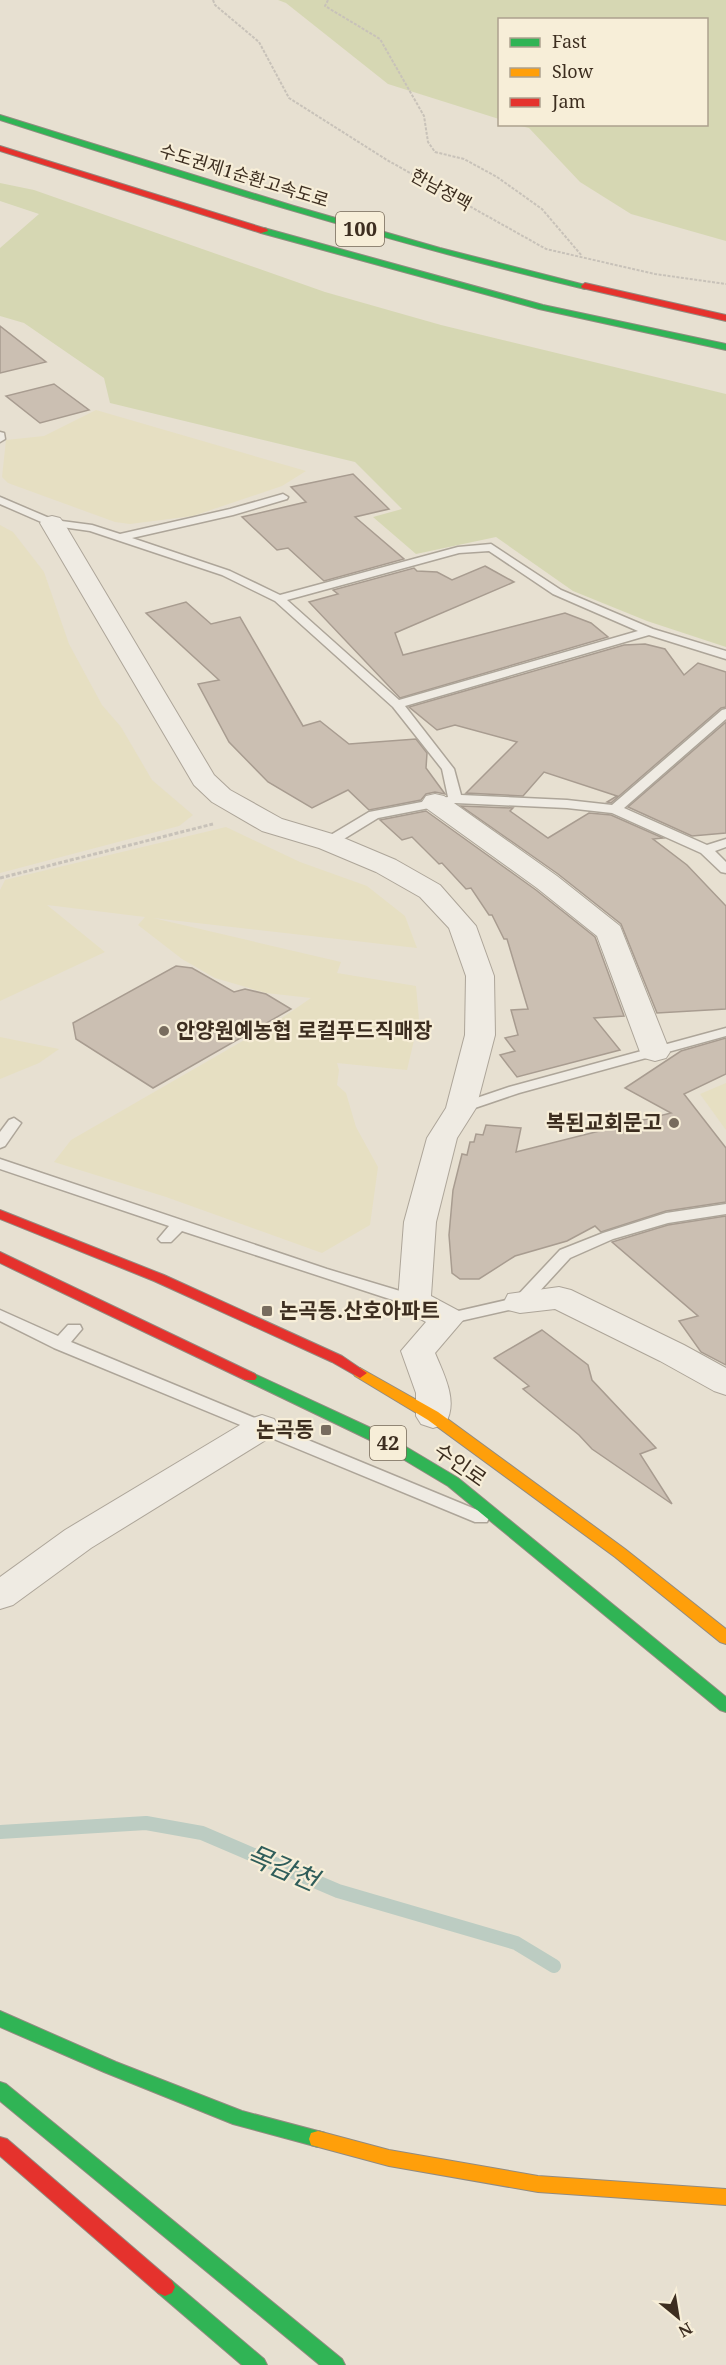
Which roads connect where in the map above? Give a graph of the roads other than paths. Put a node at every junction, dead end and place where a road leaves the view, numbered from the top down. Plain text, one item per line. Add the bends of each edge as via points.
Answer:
1 (0, 117) edge
2 (0, 148) edge
3 (726, 318) edge
4 (726, 347) edge
5 (283, 497) dead end
6 (0, 500) edge
7 (52, 523) junction
8 (120, 537) junction
9 (279, 599) junction
10 (650, 631) junction
11 (726, 655) edge
12 (397, 704) junction
13 (726, 712) edge
14 (445, 801) junction
15 (615, 809) junction
16 (329, 842) junction
17 (726, 843) edge
18 (706, 850) junction
19 (726, 869) edge
20 (726, 1032) edge
21 (655, 1052) junction
22 (461, 1108) junction
23 (14, 1123) dead end
24 (0, 1143) edge
25 (0, 1164) edge
26 (726, 1209) edge
27 (0, 1214) edge
28 (179, 1225) junction
29 (166, 1239) dead end
30 (0, 1257) edge
31 (414, 1301) junction
32 (520, 1302) junction
33 (0, 1315) edge
34 (447, 1319) junction
35 (74, 1329) dead end
36 (60, 1344) junction
37 (726, 1383) edge
38 (433, 1416) junction
39 (262, 1427) junction
40 (512, 1530) junction
41 (0, 1596) edge
42 (726, 1638) edge
43 (726, 1706) edge
44 (0, 2019) edge
45 (0, 2090) edge
46 (0, 2145) edge
47 (726, 2197) edge
48 (257, 2365) edge
49 (335, 2365) edge

1 - 3 main road, 수도권제1순환고속도로 / 100 via 170,173 469,260
2 - 4 main road, 100 via 318,248 536,305
5 - 8 lane
6 - 7 lane
7 - 8 lane via 92,528
7 - 16 street via 203,779 221,796 273,825
8 - 9 lane via 226,573
9 - 10 lane via 458,550 491,547 557,592
9 - 12 lane
10 - 11 lane
10 - 12 lane
12 - 14 lane via 448,769
13 - 15 lane
14 - 15 lane
14 - 16 lane via 374,814
14 - 21 street via 610,932
15 - 18 lane
16 - 22 street via 386,866 430,891 462,926 480,976 480,1035
17 - 18 lane
18 - 19 lane
20 - 21 lane
21 - 22 lane
22 - 31 street via 442,1138 420,1222
23 - 24 lane
25 - 28 lane
26 - 32 lane via 666,1218 566,1254
27 - 38 main road, 수인로 / 42 via 159,1278 338,1359
28 - 29 lane
28 - 31 lane
30 - 40 main road, 수인로 / 42 via 381,1439 453,1482
31 - 34 street
32 - 34 lane
32 - 37 street via 559,1298
33 - 36 lane
34 - 38 street via 418,1351 433,1393
35 - 36 lane
36 - 39 lane
38 - 42 main road, 수인로 / 42 via 620,1553
39 - 40 lane
39 - 41 street via 78,1539
40 - 43 main road, 수인로 / 42
44 - 47 main road via 240,2118 389,2158 537,2184
45 - 49 main road
46 - 48 main road

